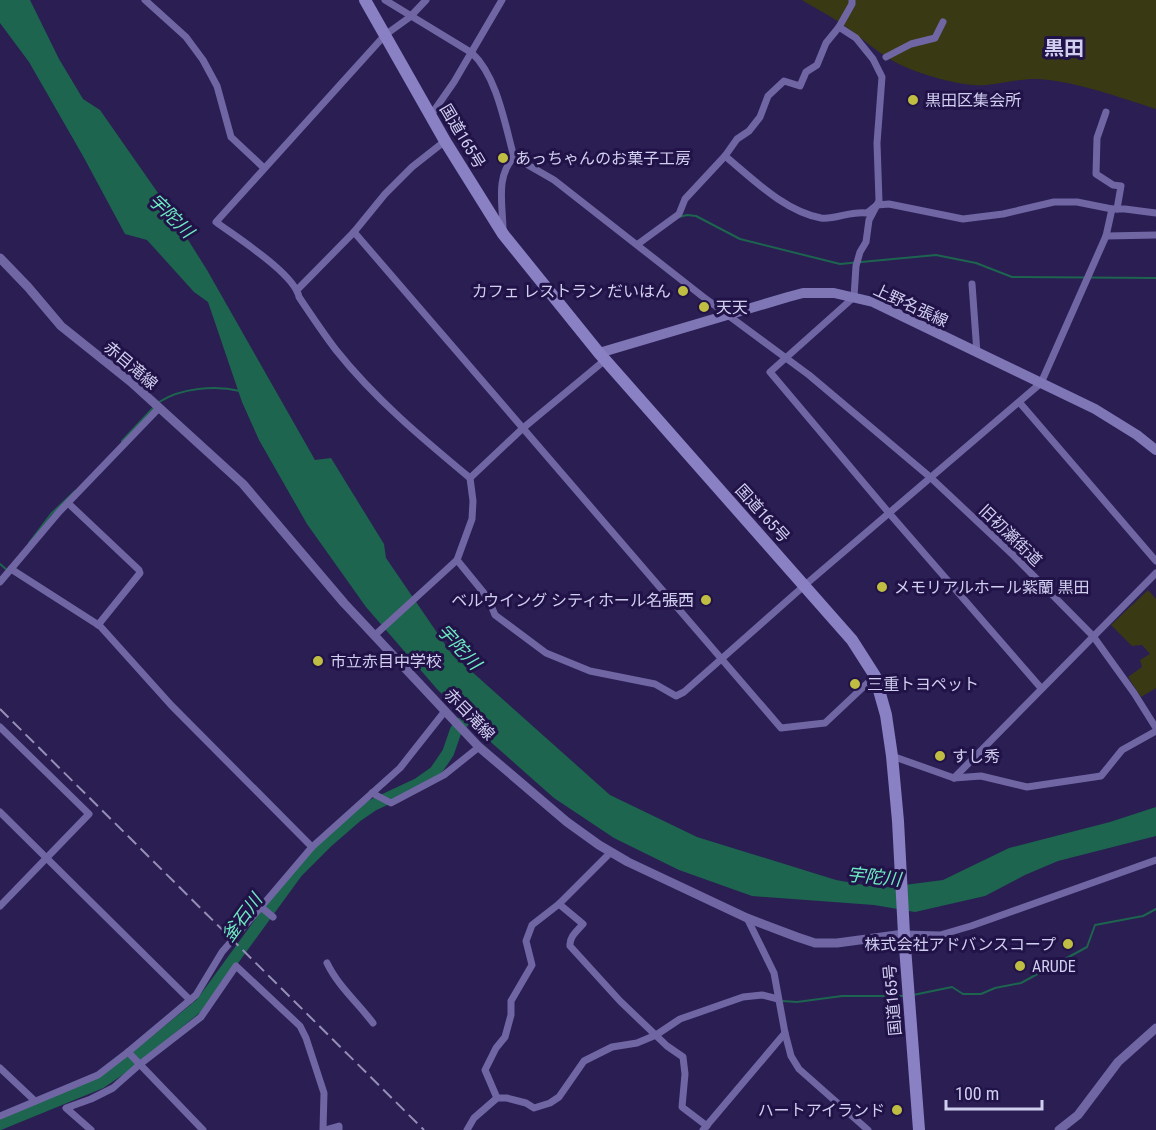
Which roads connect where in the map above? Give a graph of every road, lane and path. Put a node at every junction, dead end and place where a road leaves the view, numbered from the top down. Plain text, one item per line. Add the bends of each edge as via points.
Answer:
1 (145, 0) edge
2 (365, 0) edge
3 (385, 0) edge
4 (426, 0) edge
5 (502, 0) edge
6 (852, 0) edge
7 (410, 17) junction
8 (943, 22) dead end
9 (839, 27) junction
10 (385, 35) junction
11 (472, 54) junction
12 (886, 57) dead end
13 (1106, 112) dead end
14 (431, 115) junction
15 (446, 141) junction
16 (724, 156) junction
17 (514, 157) junction
18 (264, 168) junction
19 (877, 205) junction
20 (1114, 209) junction
21 (1156, 213) edge
22 (354, 232) junction
23 (503, 234) junction
24 (1106, 236) junction
25 (1156, 236) edge
26 (638, 244) junction
27 (0, 258) edge
28 (972, 284) dead end
29 (298, 289) junction
30 (854, 297) junction
31 (727, 314) junction
32 (977, 352) junction
33 (602, 357) junction
34 (785, 357) junction
35 (1041, 383) junction
36 (1020, 403) junction
37 (156, 406) junction
38 (522, 429) junction
39 (1156, 450) edge
40 (930, 477) junction
41 (470, 478) junction
42 (68, 503) junction
43 (889, 513) junction
44 (457, 560) junction
45 (1156, 561) edge
46 (11, 569) junction
47 (1156, 573) edge
48 (0, 582) edge
49 (805, 585) junction
50 (98, 626) junction
51 (376, 634) junction
52 (1093, 636) junction
53 (720, 658) junction
54 (875, 676) junction
55 (1041, 688) junction
56 (445, 711) junction
57 (0, 727) edge
58 (1156, 730) edge
59 (479, 747) junction
60 (892, 756) junction
61 (954, 778) junction
62 (375, 795) junction
63 (0, 812) edge
64 (312, 847) junction
65 (611, 852) junction
66 (47, 858) junction
67 (1156, 860) edge
68 (559, 904) junction
69 (0, 906) edge
70 (262, 908) junction
71 (272, 916) dead end
72 (747, 918) junction
73 (236, 928) dead end
74 (903, 929) junction
75 (327, 963) dead end
76 (778, 999) junction
77 (190, 1000) junction
78 (373, 1023) dead end
79 (1156, 1028) edge
80 (784, 1033) junction
81 (656, 1035) junction
82 (130, 1054) junction
83 (138, 1064) junction
84 (0, 1068) edge
85 (497, 1098) junction
86 (35, 1101) junction
87 (0, 1116) edge
88 (705, 1128) edge
89 (91, 1130) edge
90 (203, 1130) edge
91 (324, 1130) edge
92 (339, 1130) edge
93 (466, 1130) edge
94 (868, 1130) edge
95 (920, 1130) edge
96 (1059, 1130) edge

1 - 18 street via 186,37 203,60 217,86 231,137
2 - 10 highway, 国道165号
3 - 7 street
4 - 7 street
5 - 11 street
6 - 9 street
7 - 10 street
7 - 11 street
8 - 12 street via 935,38 911,44
9 - 16 street via 826,43 818,65 806,72 803,83 800,86 784,81 778,85 768,96 760,117
9 - 19 street via 856,38 882,77
10 - 14 highway, 国道165号
10 - 18 street
11 - 14 street
11 - 17 street via 480,61 500,104
13 - 20 street via 1097,138 1096,174 1121,186
14 - 15 highway, 国道165号
15 - 22 street via 412,167
15 - 23 highway, 国道165号
16 - 19 street via 784,202 821,218 867,213
16 - 26 street via 685,199 679,214
17 - 23 street via 506,165 500,188
17 - 26 street, 旧初瀬街道 via 554,180
18 - 29 street via 216,222 282,272
19 - 20 street via 903,206 963,219 1054,202
19 - 30 street via 857,263
20 - 21 street
20 - 24 street
22 - 29 street
22 - 38 street
23 - 33 highway, 国道165号
24 - 25 street
24 - 35 street
26 - 31 street, 旧初瀬街道
27 - 37 main road, 赤目滝線 via 61,326
28 - 32 street
29 - 41 street via 299,297 329,341 359,377
30 - 31 main road, 上野名張線 via 802,293
30 - 32 main road, 上野名張線 via 873,302
30 - 34 street
31 - 33 main road, 上野名張線
31 - 34 street, 旧初瀬街道
32 - 35 main road, 上野名張線
33 - 38 street
33 - 49 highway, 国道165号
34 - 40 street, 旧初瀬街道
34 - 43 street via 770,372
35 - 36 street
35 - 39 main road, 上野名張線 via 1095,409
36 - 40 street
36 - 45 street
37 - 42 street
37 - 51 main road, 赤目滝線 via 243,483 344,603
38 - 41 street
38 - 53 street
40 - 43 street
40 - 52 street, 旧初瀬街道
41 - 44 street via 472,519
42 - 46 street
42 - 50 street via 140,573
43 - 49 street
43 - 55 street
44 - 51 street
44 - 53 street via 488,598 495,615 546,653 590,671 655,684 676,696
46 - 48 street
46 - 50 street
47 - 52 street
49 - 53 street
49 - 54 highway, 国道165号 via 852,640
50 - 64 street
51 - 56 main road, 赤目滝線
52 - 55 street
52 - 58 street, 旧初瀬街道
53 - 54 street via 781,728 825,723
54 - 60 highway, 国道165号
55 - 61 street
56 - 59 main road, 赤目滝線
56 - 62 street
57 - 66 street via 88,814
58 - 61 street via 1122,750 1101,776 1027,787 981,776
59 - 62 street via 444,775 389,802
59 - 65 main road, 赤目滝線 via 567,822
60 - 61 street
60 - 74 highway, 国道165号
62 - 64 street
63 - 66 street
64 - 70 street
65 - 68 street
65 - 72 main road, 赤目滝線
66 - 69 street
66 - 77 street
67 - 74 street via 940,935
68 - 81 street via 583,924 569,941 570,946
68 - 85 street via 532,925 526,940 532,965 512,1001 505,1037 484,1070
70 - 71 street
70 - 73 street via 257,905
70 - 77 street via 222,952 204,985
72 - 74 main road, 赤目滝線 via 815,943 862,941
72 - 76 street via 774,973
74 - 95 highway, 国道165号
75 - 78 street via 334,978
76 - 80 street
76 - 81 street via 762,995 743,997 687,1016
77 - 82 street
79 - 96 main road via 1118,1062 1078,1115
80 - 88 street
80 - 94 street via 799,1069
81 - 85 street via 612,1047 584,1061 559,1097 550,1103 534,1108
81 - 88 street via 683,1057 686,1074 682,1107
82 - 83 street
82 - 86 street via 98,1075
83 - 89 street via 113,1088 66,1108
83 - 90 street
83 - 91 street via 201,1017 236,966 300,1026 324,1093
84 - 86 street
85 - 93 street
86 - 87 street
91 - 92 street via 339,1126

